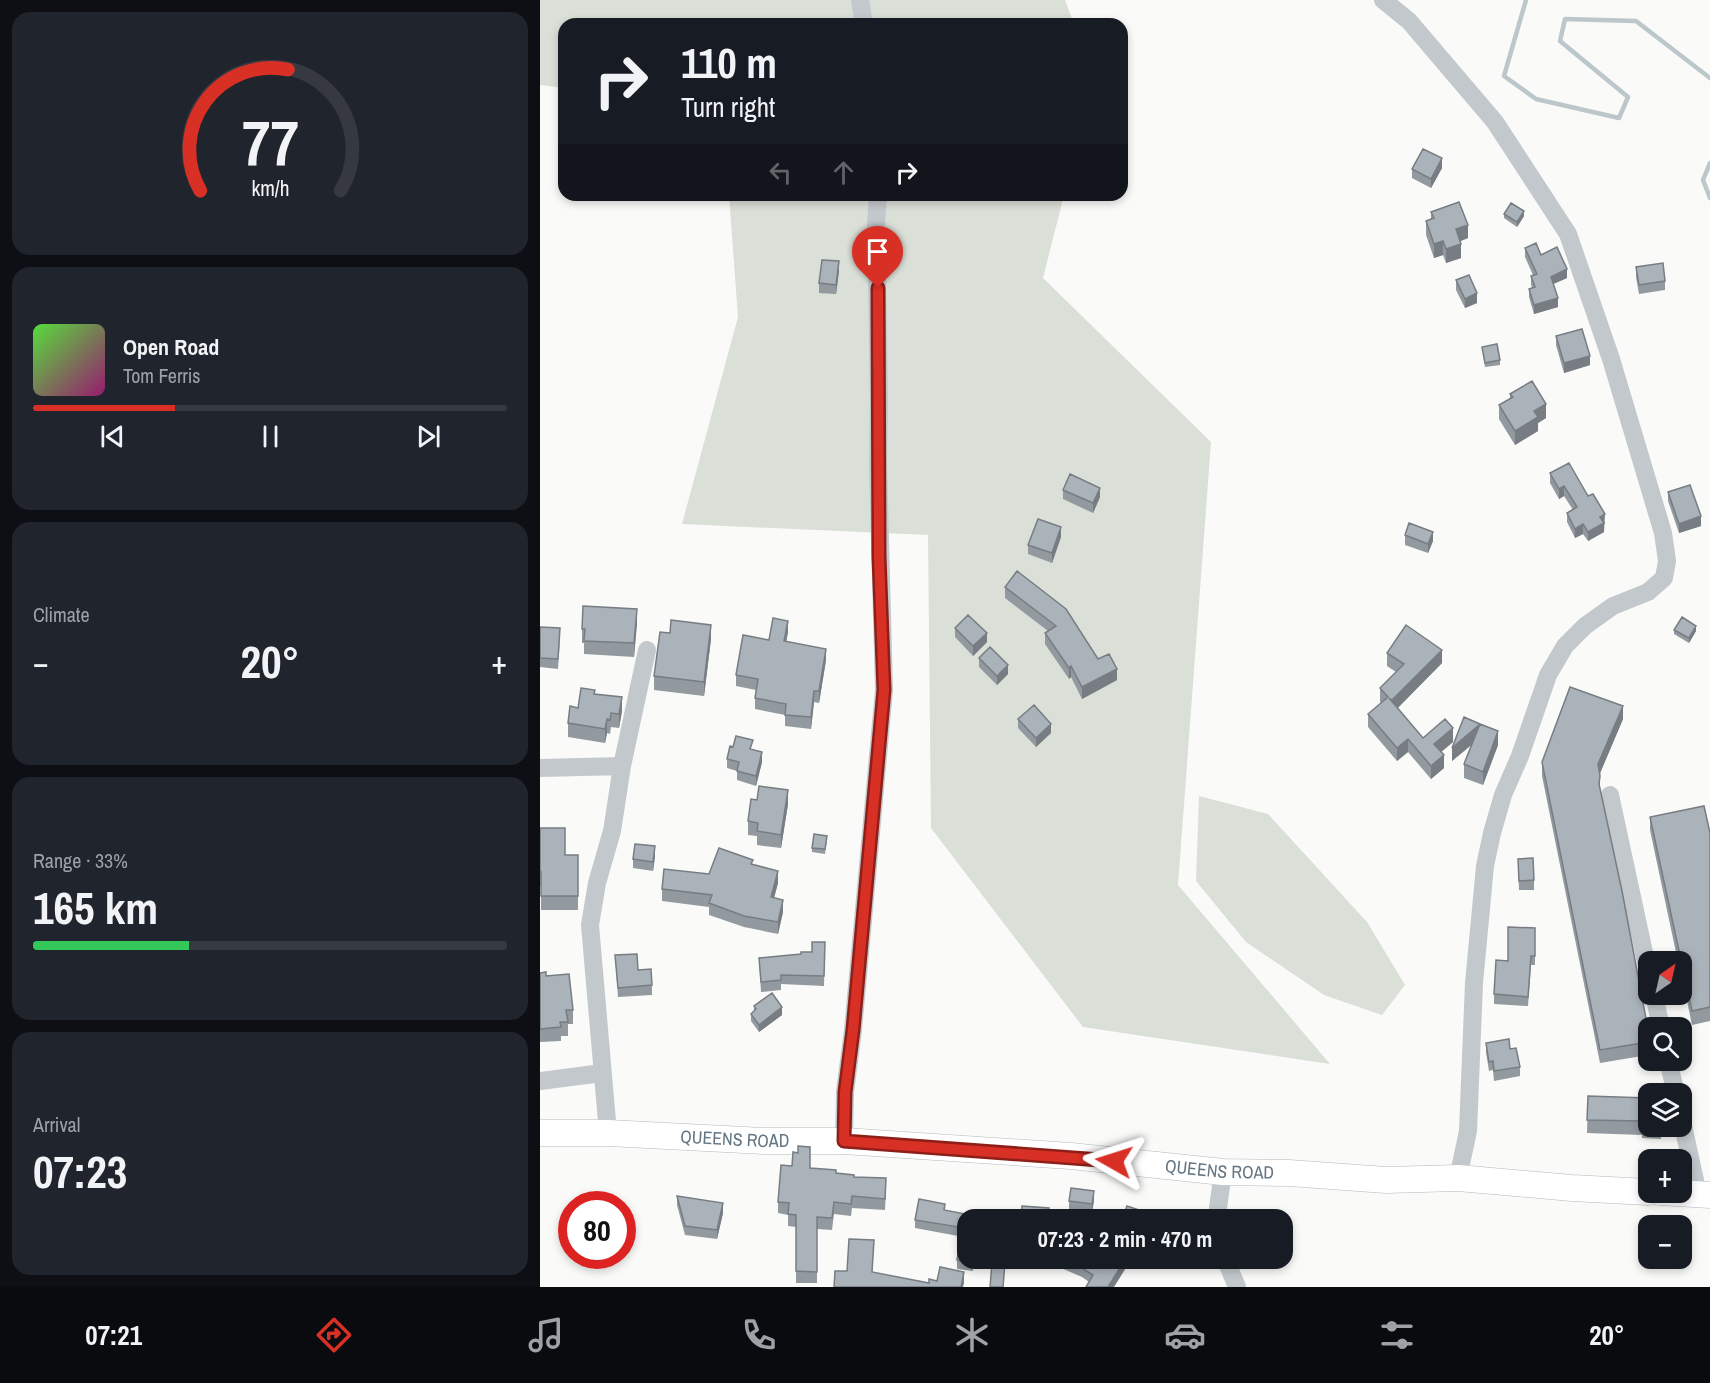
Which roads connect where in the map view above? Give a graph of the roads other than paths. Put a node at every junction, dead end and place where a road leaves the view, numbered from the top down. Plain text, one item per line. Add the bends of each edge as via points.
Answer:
1 (860, 0) edge
2 (1383, 0) edge
3 (1411, 0) edge
4 (863, 18) edge
5 (1409, 21) junction
6 (878, 201) edge
7 (648, 650) dead end
8 (622, 766) junction
9 (540, 768) edge
10 (1610, 795) dead end
11 (1644, 951) edge
12 (602, 1073) junction
13 (540, 1081) edge
14 (608, 1132) junction
15 (540, 1133) edge
16 (1687, 1137) edge
17 (844, 1141) junction
18 (1223, 1172) junction
19 (1458, 1178) junction
20 (1638, 1191) edge
21 (1704, 1195) edge
22 (1218, 1209) edge
23 (1230, 1269) edge
24 (1237, 1287) edge

1 - 4 street
2 - 5 street
3 - 5 street
5 - 19 street via 1495,122 1568,234 1611,359 1663,533 1667,561 1664,578 1648,592 1613,606 1565,646 1548,675 1503,795 1485,866 1474,983 1468,1131
6 - 17 street via 878,465 884,690 845,1092
7 - 8 street
8 - 9 street
8 - 12 street via 590,926
10 - 11 street
12 - 13 street
12 - 14 street
14 - 15 highway, QUEENS ROAD
14 - 17 highway, QUEENS ROAD via 764,1141
16 - 21 street
17 - 18 highway, QUEENS ROAD via 1071,1156
18 - 19 highway, QUEENS ROAD via 1386,1180
18 - 22 street
19 - 20 highway, QUEENS ROAD
23 - 24 street

